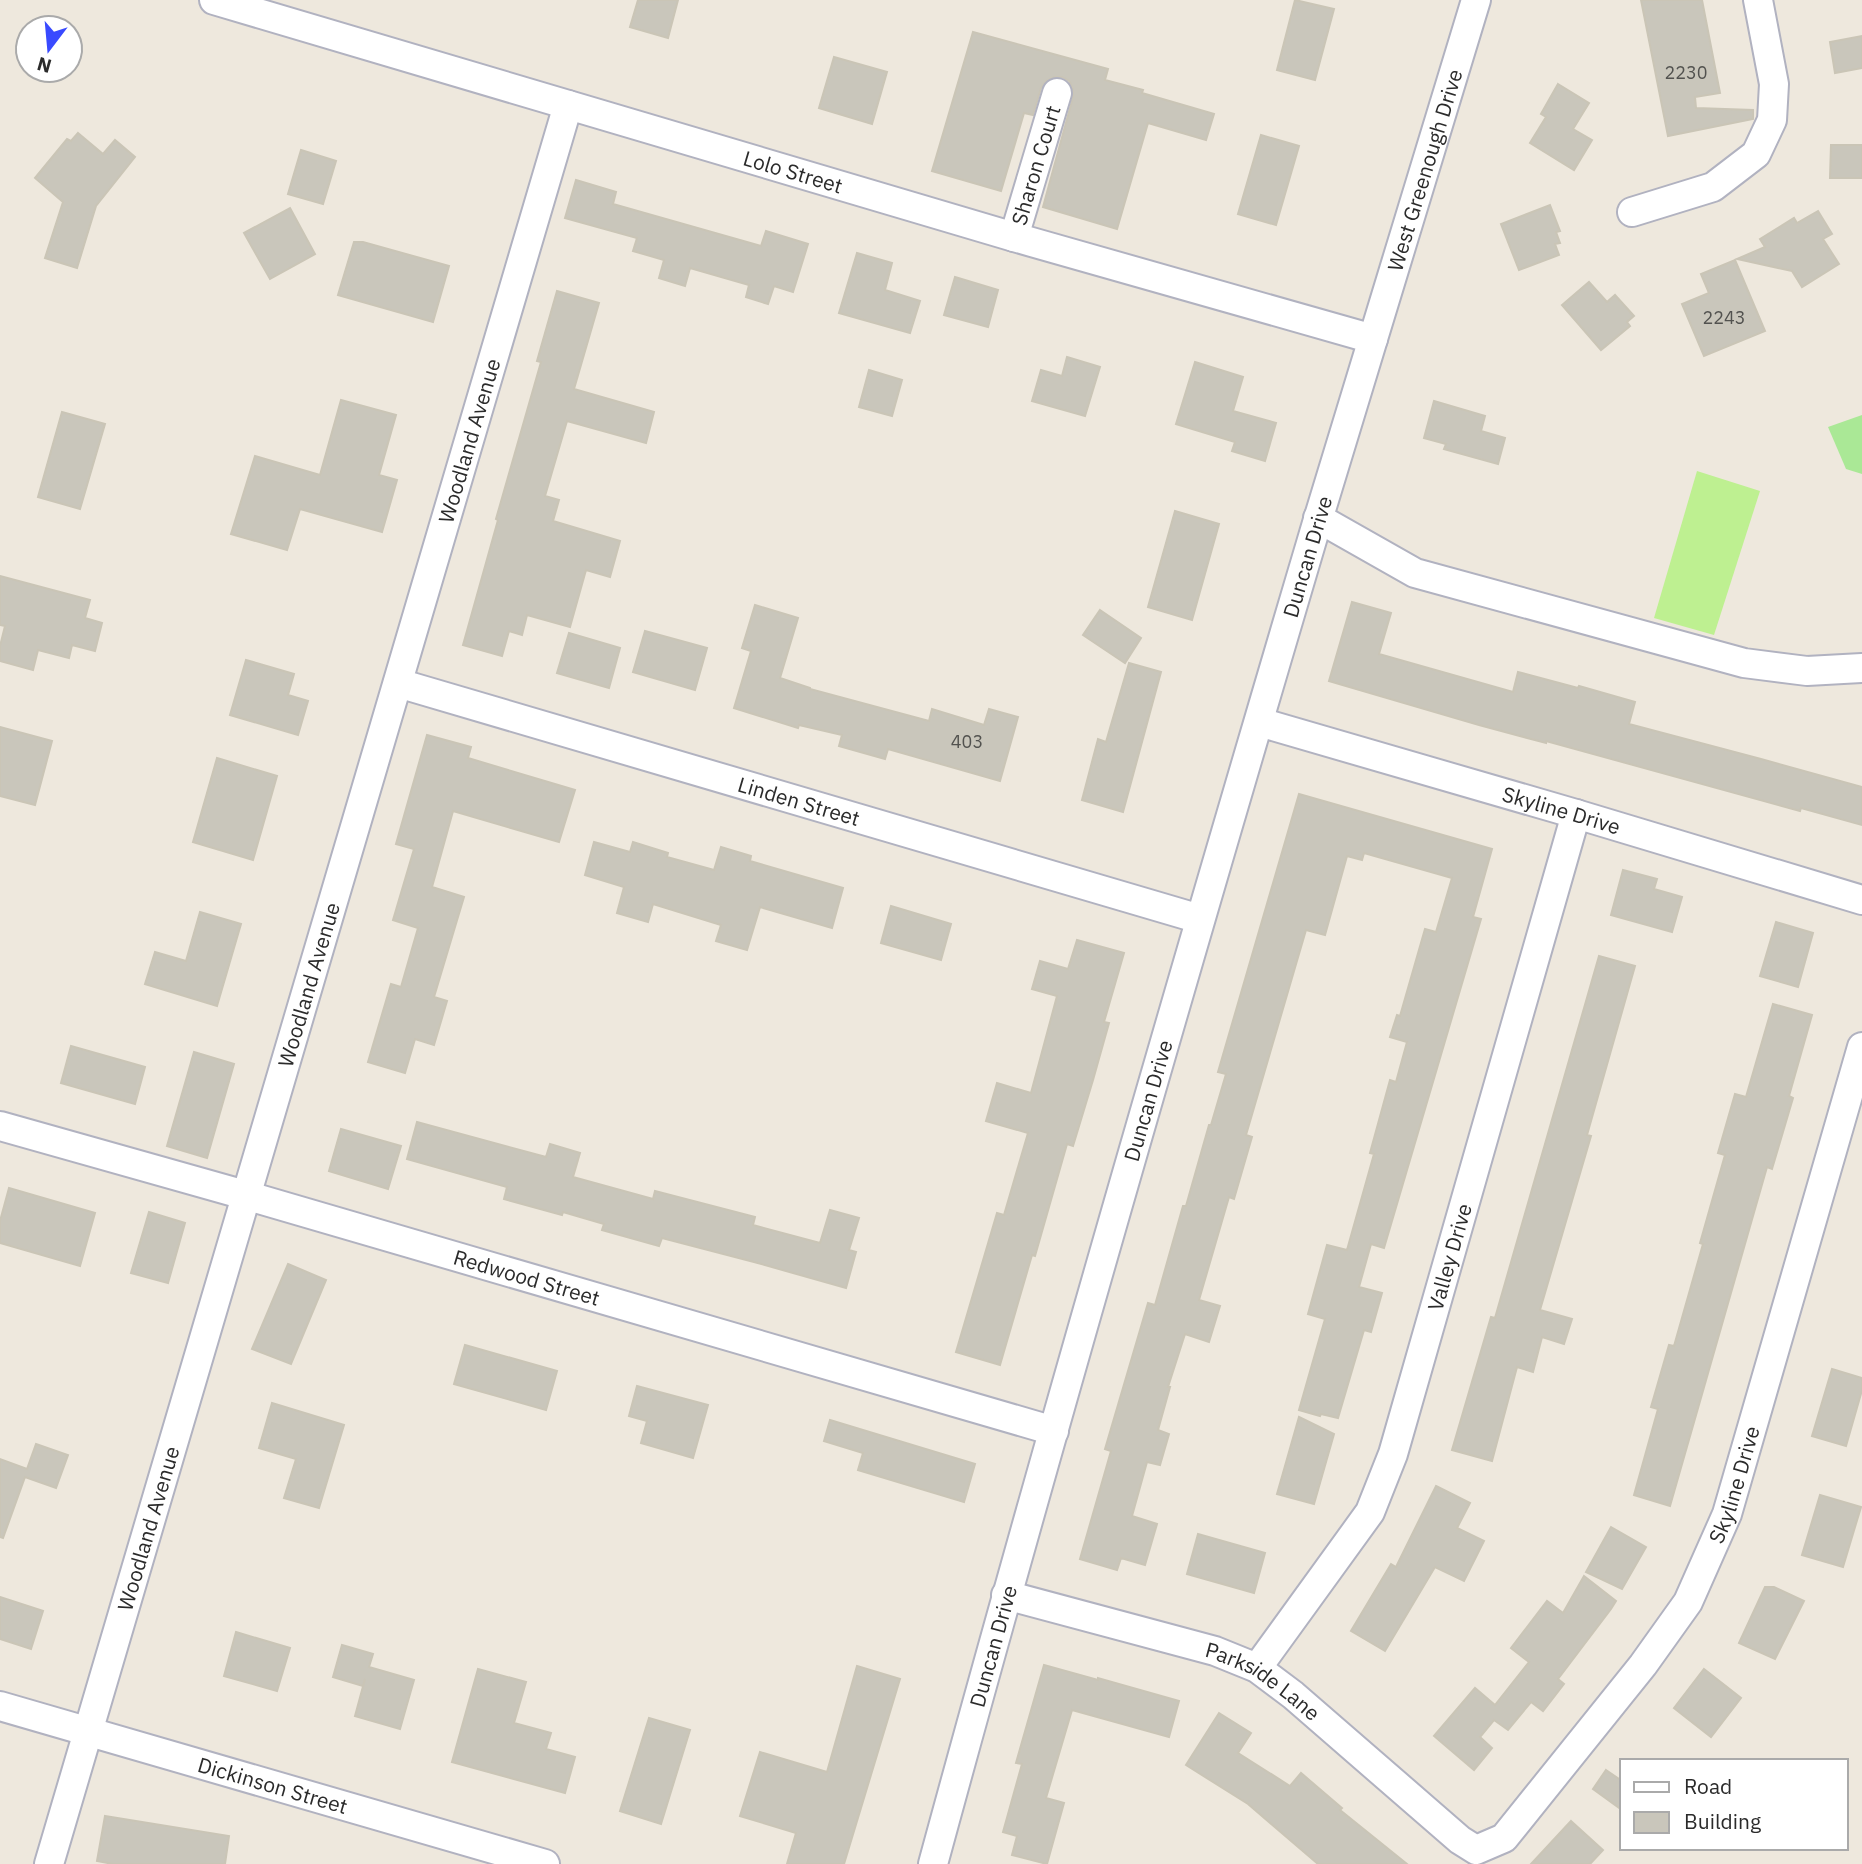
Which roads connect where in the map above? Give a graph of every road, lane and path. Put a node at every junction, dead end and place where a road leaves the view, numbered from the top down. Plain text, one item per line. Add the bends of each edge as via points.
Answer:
1 (214, 0) edge
2 (1759, 0) edge
3 (1470, 1) edge
4 (1056, 93) dead end
5 (568, 105) junction
6 (1632, 212) dead end
7 (1014, 237) junction
8 (1373, 339) junction
9 (1318, 518) junction
10 (1862, 668) edge
11 (398, 683) junction
12 (1259, 722) junction
13 (1576, 814) junction
14 (1862, 900) edge
15 (1200, 919) junction
16 (1862, 1047) edge
17 (0, 1126) edge
18 (245, 1195) junction
19 (1054, 1431) junction
20 (1006, 1595) junction
21 (1256, 1668) junction
22 (0, 1706) edge
23 (88, 1732) junction
24 (1476, 1850) joint
25 (539, 1863) edge
26 (49, 1864) edge
27 (933, 1864) edge

1 - 5 street, Lolo Street
2 - 6 street via 1774,84 1772,120 1756,154 1713,187
3 - 8 street, West Greenough Drive
4 - 7 street, Sharon Court
5 - 7 street, Lolo Street
5 - 11 street, Woodland Avenue
7 - 8 street, Lolo Street
8 - 9 street, Duncan Drive
9 - 10 street via 1415,573 1744,663 1807,671
9 - 12 street, Duncan Drive
11 - 15 street, Linden Street
11 - 18 street, Woodland Avenue
12 - 13 street, Skyline Drive
12 - 15 street, Duncan Drive
13 - 14 street, Skyline Drive
13 - 21 street, Valley Drive via 1393,1454 1370,1512
15 - 19 street, Duncan Drive
16 - 24 street, Skyline Drive via 1727,1514 1688,1602 1504,1838
17 - 18 street, Redwood Street
18 - 19 street, Redwood Street
18 - 23 street, Woodland Avenue
19 - 20 street, Duncan Drive
20 - 21 street, Parkside Lane via 1215,1651
20 - 27 street, Duncan Drive
21 - 24 street, Parkside Lane
22 - 23 street, Dickinson Street
23 - 25 street, Dickinson Street
23 - 26 street, Woodland Avenue

